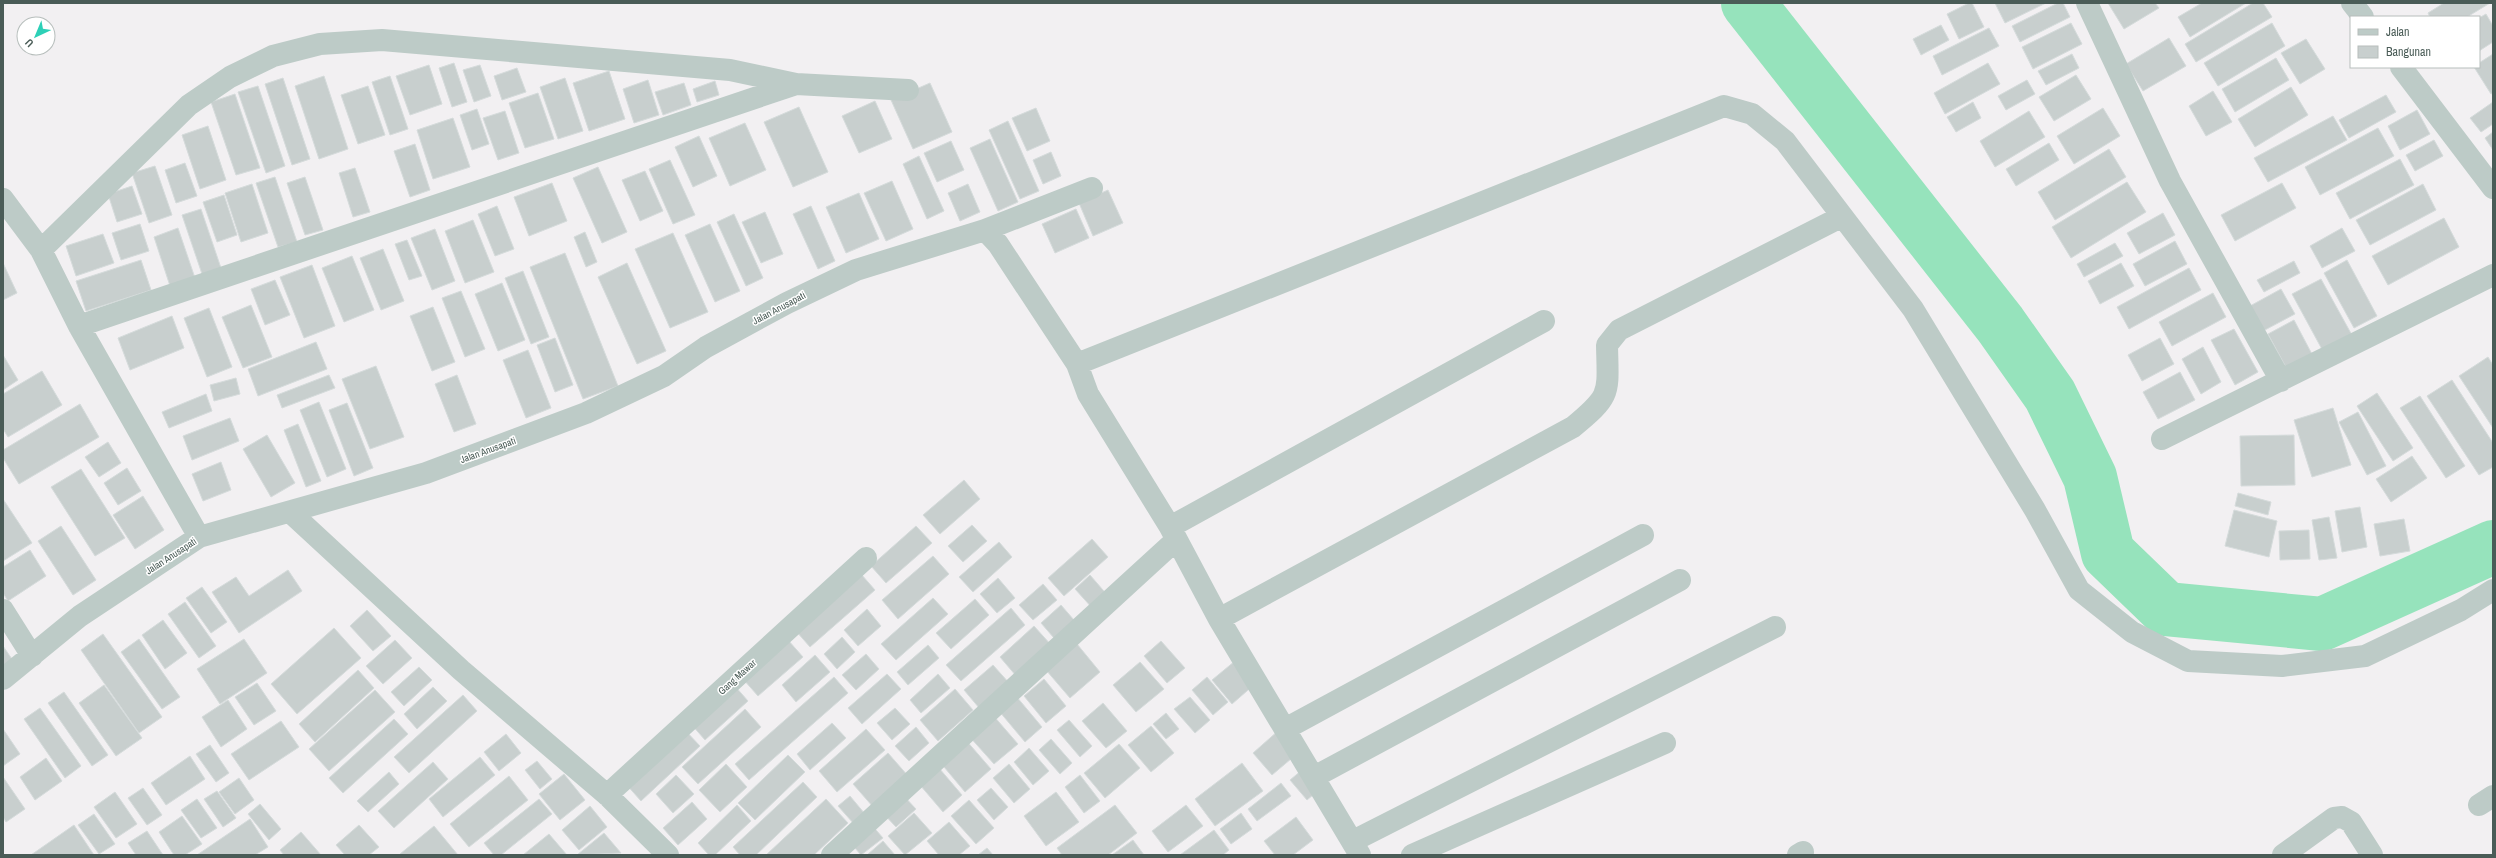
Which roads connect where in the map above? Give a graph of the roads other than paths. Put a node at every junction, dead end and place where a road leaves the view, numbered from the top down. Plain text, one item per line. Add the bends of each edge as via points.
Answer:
1 (2087, 3) edge
2 (2352, 3) edge
3 (2362, 16) edge
4 (2402, 68) edge
5 (796, 84) junction
6 (908, 90) dead end
7 (1092, 188) dead end
8 (2493, 188) edge
9 (3, 199) edge
10 (1841, 217) junction
11 (985, 230) junction
12 (41, 250) junction
13 (2493, 275) edge
14 (1544, 321) dead end
15 (79, 326) junction
16 (1077, 364) junction
17 (2281, 380) junction
18 (2162, 439) dead end
19 (290, 512) junction
20 (1173, 533) junction
21 (1643, 535) dead end
22 (199, 537) junction
23 (866, 558) dead end
24 (1680, 580) dead end
25 (2493, 590) edge
26 (3, 610) edge
27 (1219, 619) junction
28 (1775, 626) dead end
29 (32, 656) junction
30 (3, 679) edge
31 (1285, 729) junction
32 (1665, 743) dead end
33 (1314, 777) junction
34 (607, 795) junction
35 (1356, 848) edge
36 (668, 855) edge
37 (832, 855) edge
38 (1412, 855) edge
39 (2283, 855) edge
40 (2372, 855) edge

1 - 17 street via 2170,181
2 - 3 street
4 - 8 street
5 - 6 street
5 - 12 street via 730,70 406,42 382,40 320,44 273,56 230,77 189,105
5 - 15 street
7 - 11 street, Jalan Anusapati
9 - 12 street
10 - 16 street via 1785,141 1752,114 1724,106
10 - 25 street via 1912,309 2035,510 2079,590 2132,632 2188,661 2282,666 2365,656 2461,610
10 - 27 street via 1619,330 1607,345 1608,387 1601,402 1573,427
11 - 16 street via 998,244
11 - 19 street, Jalan Anusapati via 856,270 787,303 713,344 664,376 586,413 426,473
12 - 15 street
13 - 17 street
14 - 20 street
15 - 22 street
16 - 20 street via 1088,394
17 - 18 street
19 - 22 street, Jalan Anusapati
19 - 34 street via 461,670
20 - 27 street
20 - 37 street
21 - 31 street
22 - 29 street, Jalan Anusapati via 80,616
23 - 34 street, Gang Mawar
24 - 33 street
26 - 29 street
27 - 31 street
28 - 35 street
29 - 30 street, Jalan Anusapati
31 - 33 street
32 - 38 street
33 - 35 street
34 - 36 street
39 - 40 street via 2334,818 2342,817 2351,822

